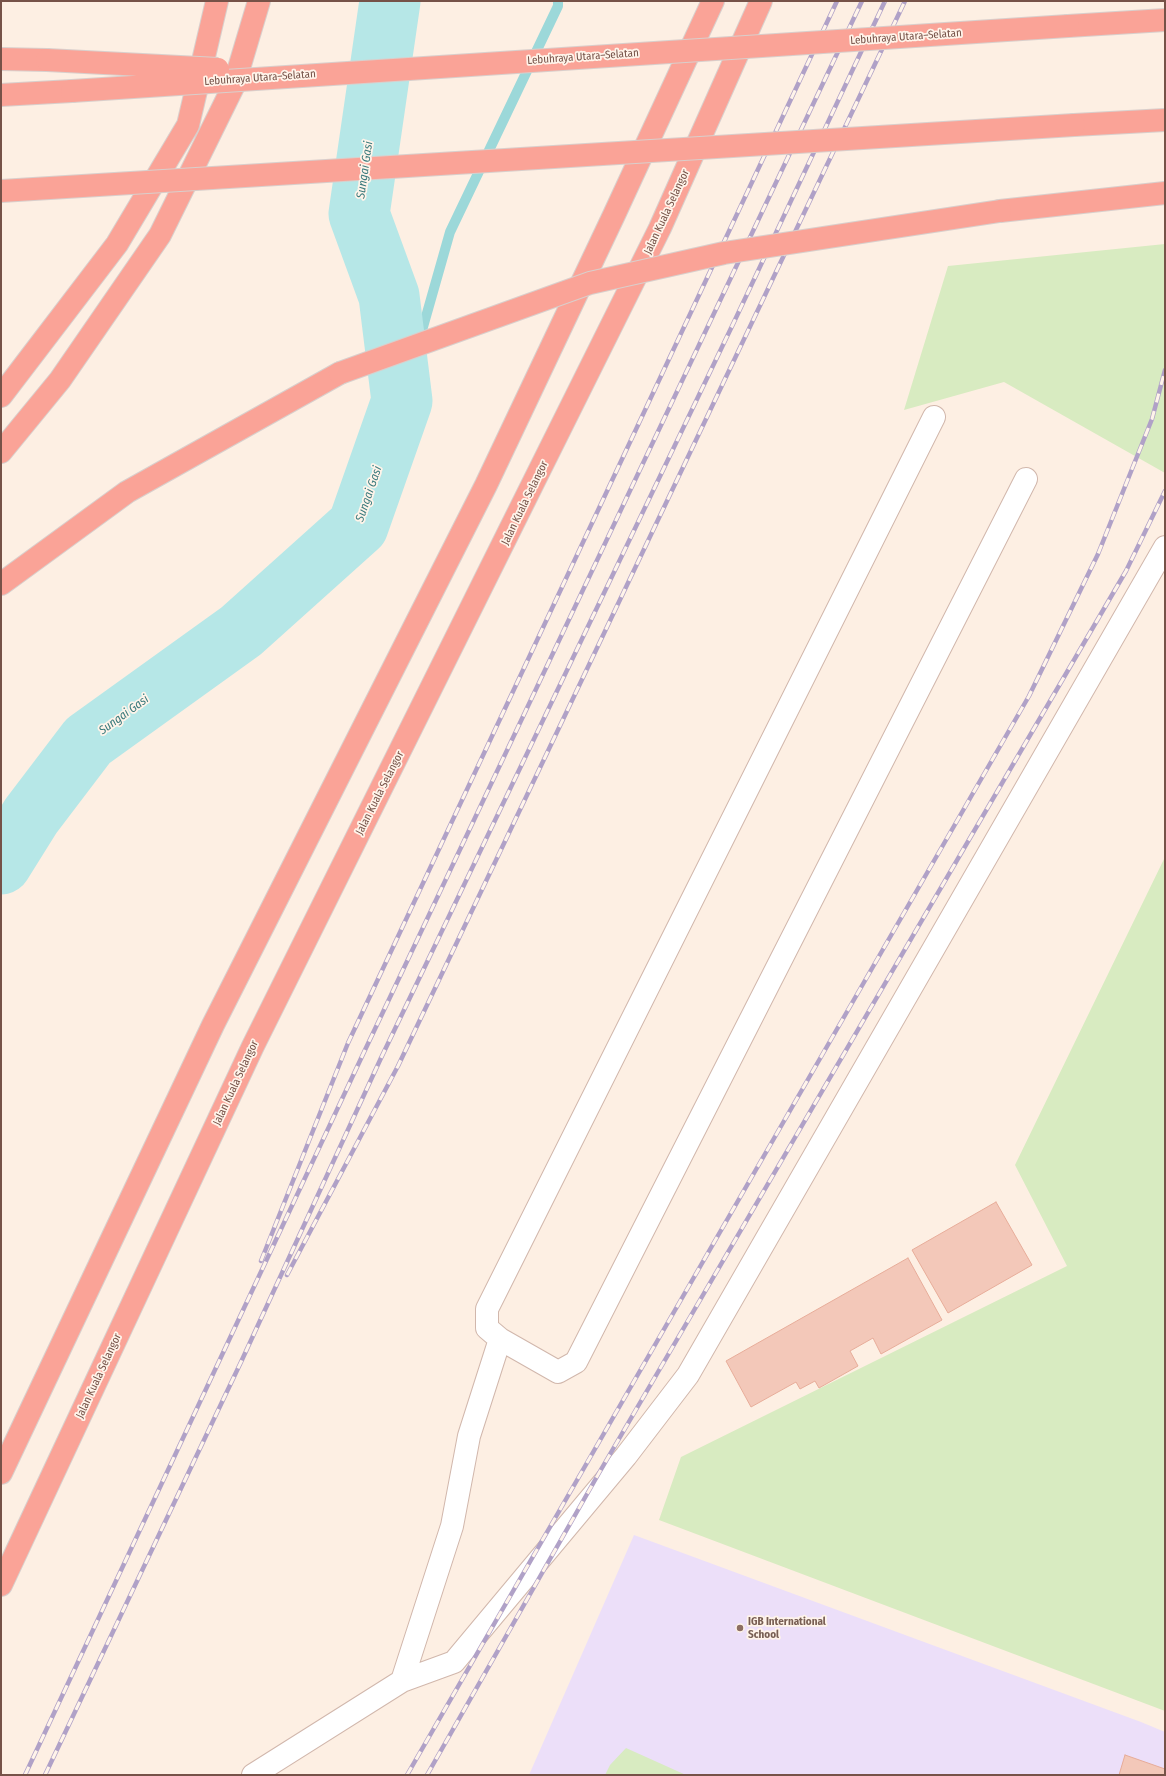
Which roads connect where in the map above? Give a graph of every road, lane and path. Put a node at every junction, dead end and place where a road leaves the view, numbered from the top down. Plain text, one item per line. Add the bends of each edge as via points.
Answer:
1 (217, 1) edge
2 (259, 1) edge
3 (713, 1) edge
4 (762, 1) edge
5 (1165, 20) edge
6 (1, 59) edge
7 (319, 75) junction
8 (1, 95) edge
9 (1165, 120) edge
10 (1, 191) edge
11 (1165, 193) edge
12 (1, 396) edge
13 (934, 417) dead end
14 (1, 452) edge
15 (1026, 479) dead end
16 (1165, 547) edge
17 (1, 584) edge
18 (500, 1339) junction
19 (1, 1473) edge
20 (1, 1585) edge
21 (402, 1681) junction
22 (254, 1775) edge

1 - 12 highway via 188,125 117,244
2 - 14 highway via 234,85 160,235 60,380
3 - 19 highway via 489,478 213,1025
4 - 20 highway, Jalan Kuala Selangor via 660,228 254,1046
5 - 7 highway, Lebuhraya Utara–Selatan, bridge
6 - 7 highway, bridge
7 - 8 highway, Lebuhraya Utara–Selatan, bridge
9 - 10 highway, bridge
11 - 17 highway, bridge via 1000,211 724,253 590,283 340,373 128,492
13 - 18 street via 487,1309 487,1328
15 - 18 street via 576,1362 558,1372
16 - 21 street via 688,1375 626,1456 454,1662
18 - 21 street via 469,1436 452,1526
21 - 22 street

